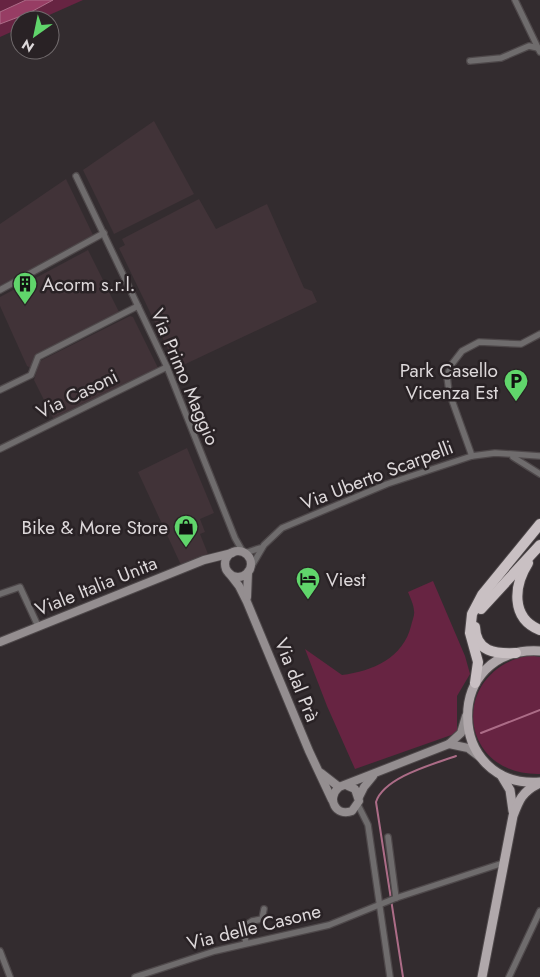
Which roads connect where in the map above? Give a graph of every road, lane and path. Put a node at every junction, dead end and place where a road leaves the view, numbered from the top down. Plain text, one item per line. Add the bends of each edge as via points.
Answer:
1 (515, 0) edge
2 (539, 50) edge
3 (470, 61) dead end
4 (76, 176) dead end
5 (104, 233) junction
6 (0, 290) edge
7 (138, 306) junction
8 (540, 334) edge
9 (166, 367) junction
10 (0, 390) edge
11 (0, 449) edge
12 (508, 455) junction
13 (472, 456) junction
14 (540, 456) edge
15 (540, 474) edge
16 (540, 516) edge
17 (540, 524) edge
18 (264, 545) junction
19 (539, 546) edge
20 (238, 552) junction
21 (512, 558) junction
22 (204, 560) junction
23 (249, 570) junction
24 (228, 571) junction
25 (0, 594) edge
26 (248, 602) junction
27 (38, 626) junction
28 (540, 630) edge
29 (0, 642) edge
30 (540, 651) edge
31 (516, 653) junction
32 (475, 683) junction
33 (466, 714) junction
34 (449, 744) junction
35 (483, 759) junction
36 (318, 771) junction
37 (499, 772) junction
38 (376, 773) junction
39 (540, 782) edge
40 (348, 786) junction
41 (339, 787) junction
42 (332, 800) junction
43 (356, 804) junction
44 (513, 816) junction
45 (388, 837) dead end
46 (503, 863) junction
47 (395, 899) junction
48 (383, 905) junction
49 (264, 909) dead end
50 (540, 911) edge
51 (246, 943) junction
52 (0, 952) edge
53 (10, 977) edge
54 (136, 977) edge
55 (390, 977) edge
56 (482, 977) edge
57 (509, 977) edge

1 - 2 street
2 - 3 street via 529,46 500,58
4 - 5 street, Via Primo Maggio
5 - 6 street
5 - 7 street, Via Primo Maggio
7 - 9 street, Via Primo Maggio
7 - 10 street via 38,357 31,375
8 - 13 street via 521,344 479,342 462,351 452,364 447,376 449,392
9 - 11 street, Via Casoni
9 - 20 street, Via Primo Maggio
12 - 13 street, Via Uberto Scarpelli
12 - 14 street, Via Uberto Scarpelli
12 - 15 street, Via Uberto Scarpelli
13 - 18 street, Via Uberto Scarpelli via 425,470 282,528
16 - 21 street
17 - 21 highway
18 - 20 street, Via Uberto Scarpelli
18 - 23 street, Via Uberto Scarpelli
19 - 28 highway via 522,573 516,591 520,613
19 - 31 highway via 487,600 476,622 476,634 485,649 496,653
20 - 22 street, Viale Italia Unita
20 - 23 street via 251,561
20 - 24 street via 225,562
21 - 32 highway via 482,595 472,614 470,634 478,662
22 - 24 street
22 - 27 street, Viale Italia Unita
23 - 24 street via 241,577
23 - 26 street, Via dal Prà
24 - 26 street, Via dal Prà
25 - 27 street via 20,587
26 - 36 street, Via dal Prà
27 - 29 street, Viale Italia Unita
30 - 31 main road
31 - 32 main road via 489,666
32 - 33 main road
33 - 34 street via 462,733
33 - 35 main road via 469,734
34 - 35 street via 468,748
34 - 38 street
35 - 37 main road
36 - 41 street
36 - 42 street, Via dal Prà
37 - 39 main road via 521,781
37 - 44 main road via 510,790
38 - 40 street
38 - 43 street via 364,786
39 - 44 main road via 520,797
40 - 41 street
40 - 43 street via 355,790
41 - 42 street
42 - 43 street via 339,811
43 - 48 street via 368,825
44 - 46 main road
45 - 47 street
46 - 47 street, Via delle Casone
46 - 56 main road
47 - 48 street, Via delle Casone
48 - 51 street, Via delle Casone via 329,925
48 - 55 street
49 - 51 street via 262,919 243,927
50 - 57 street
51 - 54 street, Via delle Casone
52 - 53 street

